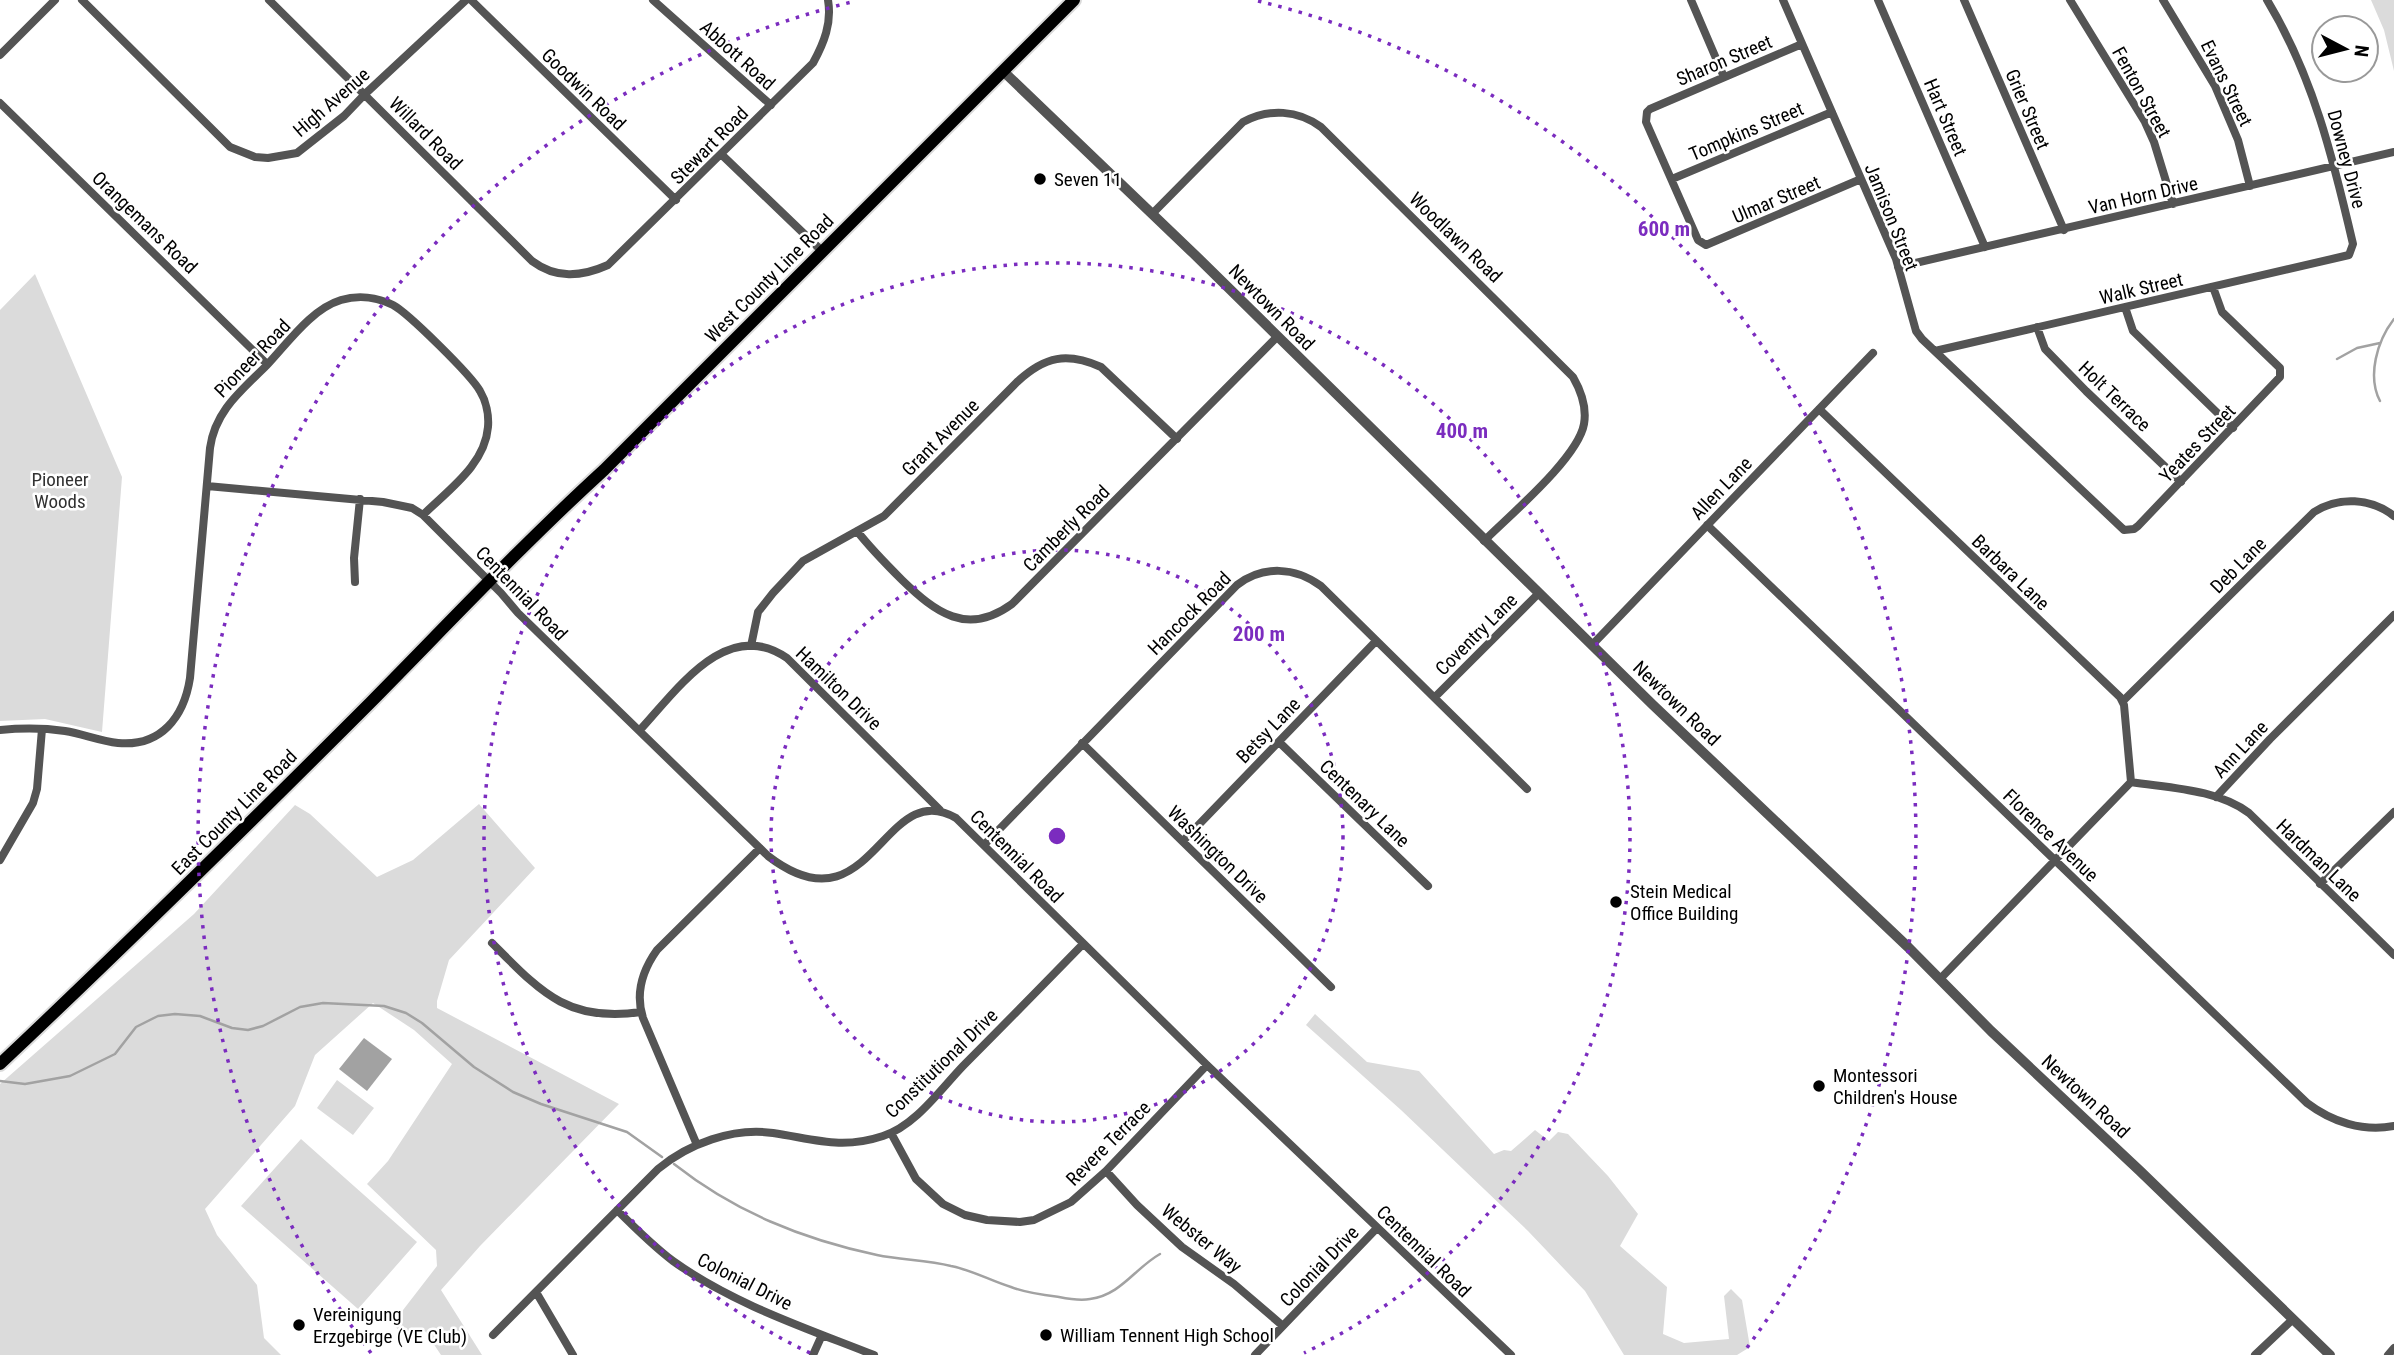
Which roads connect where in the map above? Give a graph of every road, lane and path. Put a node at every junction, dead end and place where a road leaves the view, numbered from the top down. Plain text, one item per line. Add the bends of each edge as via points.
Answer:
1 (55, 0) edge
2 (82, 0) edge
3 (269, 0) edge
4 (468, 0) edge
5 (653, 0) edge
6 (828, 0) edge
7 (1074, 0) edge
8 (1691, 0) edge
9 (1783, 0) edge
10 (1878, 0) edge
11 (1964, 0) edge
12 (2070, 0) edge
13 (2163, 0) edge
14 (2267, 0) edge
15 (1802, 44) junction
16 (0, 55) edge
17 (1004, 72) junction
18 (1724, 77) junction
19 (365, 94) junction
20 (0, 103) edge
21 (771, 105) junction
22 (1832, 112) junction
23 (2394, 152) edge
24 (722, 155) junction
25 (2335, 167) junction
26 (1672, 179) junction
27 (1861, 179) junction
28 (2250, 186) junction
29 (676, 200) junction
30 (2173, 204) junction
31 (1152, 214) junction
32 (2064, 230) junction
33 (1985, 247) junction
34 (823, 252) junction
35 (2351, 252) joint
36 (1898, 267) junction
37 (568, 275) joint
38 (2213, 287) junction
39 (2125, 307) junction
40 (2037, 327) junction
41 (1277, 337) junction
42 (1936, 351) junction
43 (1873, 353) dead end
44 (267, 364) junction
45 (1819, 409) junction
46 (2232, 428) junction
47 (1177, 439) junction
48 (2181, 482) junction
49 (207, 486) junction
50 (360, 499) junction
51 (423, 515) junction
52 (2394, 516) edge
53 (1707, 525) junction
54 (2130, 530) joint
55 (857, 531) junction
56 (1484, 541) junction
57 (489, 581) junction
58 (355, 582) dead end
59 (1538, 594) junction
60 (2394, 615) edge
61 (1376, 641) junction
62 (1592, 645) junction
63 (751, 646) junction
64 (1435, 697) junction
65 (2123, 701) junction
66 (42, 729) junction
67 (0, 730) edge
68 (640, 730) junction
69 (1279, 742) junction
70 (1082, 743) junction
71 (2131, 782) junction
72 (1527, 789) dead end
73 (2216, 797) junction
74 (940, 810) junction
75 (2394, 812) edge
76 (1183, 841) junction
77 (984, 845) junction
78 (760, 848) junction
79 (0, 860) edge
80 (2054, 860) junction
81 (2320, 884) junction
82 (1428, 886) dead end
83 (492, 943) dead end
84 (1083, 944) junction
85 (2394, 955) edge
86 (1940, 979) junction
87 (1331, 987) dead end
88 (641, 1012) junction
89 (0, 1064) edge
90 (1206, 1065) junction
91 (2394, 1126) edge
92 (891, 1133) junction
93 (697, 1145) junction
94 (1106, 1171) junction
95 (617, 1210) junction
96 (1377, 1228) junction
97 (536, 1292) junction
98 (2292, 1319) junction
99 (1283, 1326) junction
100 (493, 1335) dead end
101 (822, 1335) junction
102 (2394, 1348) edge
103 (573, 1355) edge
104 (813, 1355) edge
105 (874, 1355) edge
106 (1255, 1355) edge
107 (1511, 1355) edge
108 (2255, 1355) edge
109 (2330, 1355) edge
110 (2388, 1355) edge

1 - 16 street
2 - 19 street, High Avenue via 230,147 242,153 268,158 297,153 328,131
3 - 19 street, Willard Road
4 - 19 street, High Avenue
4 - 29 street, Goodwin Road
5 - 21 street, Abbott Road
6 - 21 street, Stewart Road via 826,34 813,63
7 - 17 main road, West County Line Road
8 - 18 street
9 - 15 street, Jamison Street
10 - 33 street, Hart Street
11 - 32 street, Grier Street
12 - 30 street, Fenton Street via 2145,121
13 - 28 street, Evans Street via 2215,86 2238,140
14 - 25 street, Downey Drive via 2305,74
15 - 18 street, Sharon Street
15 - 22 street, Jamison Street
17 - 31 street, Newtown Road
17 - 34 main road, West County Line Road
18 - 26 street, Sharon Street via 1647,112 1646,122
19 - 37 street, Willard Road via 532,261 544,270
20 - 44 street, Orangemans Road
21 - 24 street, Stewart Road
22 - 26 street, Tompkins Street
22 - 27 street, Jamison Street
23 - 25 street, Van Horn Drive
24 - 29 street, Stewart Road
24 - 34 street
25 - 28 street, Van Horn Drive
25 - 35 street, Downey Drive
26 - 27 street, Ulmar Street via 1698,240 1711,245
27 - 36 street, Jamison Street
28 - 30 street, Van Horn Drive
29 - 37 street, Stewart Road via 608,265
30 - 32 street, Van Horn Drive
31 - 41 street, Newtown Road
31 - 56 street, Woodlawn Road via 1244,122 1263,114 1289,112 1321,127 1487,290 1573,377 1585,412 1575,447
32 - 33 street, Van Horn Drive
33 - 36 street, Van Horn Drive
34 - 57 main road, West County Line Road
35 - 38 street, Walk Street via 2344,258
36 - 42 street, Jamison Street via 1916,331
38 - 39 street, Walk Street
38 - 46 street, Yeates Street via 2222,312 2280,368 2280,377
39 - 40 street, Walk Street
39 - 46 street via 2133,331
40 - 42 street, Walk Street
40 - 48 street, Holt Terrace via 2045,349
41 - 47 street, Camberly Road
41 - 56 street, Newtown Road
42 - 54 street, Jamison Street via 2119,528
43 - 45 street, Allen Lane
44 - 49 street, Pioneer Road via 216,422
44 - 51 street, Pioneer Road via 321,310 343,299 379,300 410,318 474,382 488,416 485,442 474,463
45 - 53 street, Allen Lane
45 - 65 street, Barbara Lane
46 - 48 street, Yeates Street
47 - 55 street, Grant Avenue via 1101,367 1078,358 1049,360 1027,372 884,516
47 - 55 street, Camberly Road via 1012,604 995,614 962,619 939,612
48 - 54 street, Yeates Street
49 - 50 street, Centennial Road
49 - 66 street, Pioneer Road via 190,678 177,718 156,736 126,743
50 - 51 street, Centennial Road via 399,504
50 - 58 street
51 - 57 street, Centennial Road
52 - 65 street, Deb Lane via 2358,501 2331,504 2314,512
53 - 62 street, Allen Lane
53 - 80 street, Florence Avenue
55 - 63 street, Grant Avenue via 812,554 773,593 758,612
56 - 59 street, Newtown Road
57 - 68 street, Centennial Road
57 - 89 main road, East County Line Road via 156,915
59 - 62 street, Newtown Road
59 - 64 street, Coventry Lane
60 - 73 street, Ann Lane
61 - 64 street, Hancock Road
61 - 69 street, Betsy Lane
61 - 70 street, Hancock Road via 1310,578 1283,571 1252,576 1237,585
62 - 86 street, Newtown Road
63 - 68 street via 715,655
63 - 74 street, Hamilton Drive via 787,658
64 - 72 street, Hancock Road
65 - 71 street
66 - 67 street, Pioneer Road
66 - 79 street via 33,803
68 - 78 street, Centennial Road
69 - 76 street, Betsy Lane
69 - 82 street, Centenary Lane
70 - 76 street, Washington Drive
70 - 77 street, Hancock Road
71 - 73 street, Ann Lane
71 - 80 street
73 - 81 street, Hardman Lane via 2249,813
74 - 77 street, Centennial Road via 956,818
74 - 78 street, Centennial Road via 914,813 863,862 841,876 802,876
75 - 81 street
76 - 87 street, Washington Drive
77 - 84 street, Centennial Road
78 - 88 street via 649,961 640,984
80 - 86 street
80 - 91 street, Florence Avenue via 2316,1110 2358,1126
81 - 85 street, Hardman Lane
83 - 88 street via 555,1000 600,1014
84 - 90 street, Centennial Road
84 - 92 street, Constitutional Drive via 925,1106
86 - 98 street, Newtown Road
88 - 93 street
90 - 94 street, Revere Terrace
90 - 96 street, Centennial Road
92 - 93 street, Constitutional Drive via 837,1144 759,1132
92 - 94 street, Revere Terrace via 916,1179 933,1196 952,1209 987,1220 1020,1222 1045,1216 1072,1202
93 - 95 street, Constitutional Drive via 667,1163
94 - 99 street, Webster Way via 1182,1247
95 - 97 street, Constitutional Drive
95 - 101 street, Colonial Drive via 662,1252 708,1283
96 - 99 street, Colonial Drive
96 - 107 street, Centennial Road
97 - 100 street, Constitutional Drive
97 - 103 street
98 - 108 street
98 - 109 street, Newtown Road
99 - 106 street, Colonial Drive
101 - 104 street
101 - 105 street, Colonial Drive
102 - 110 street

